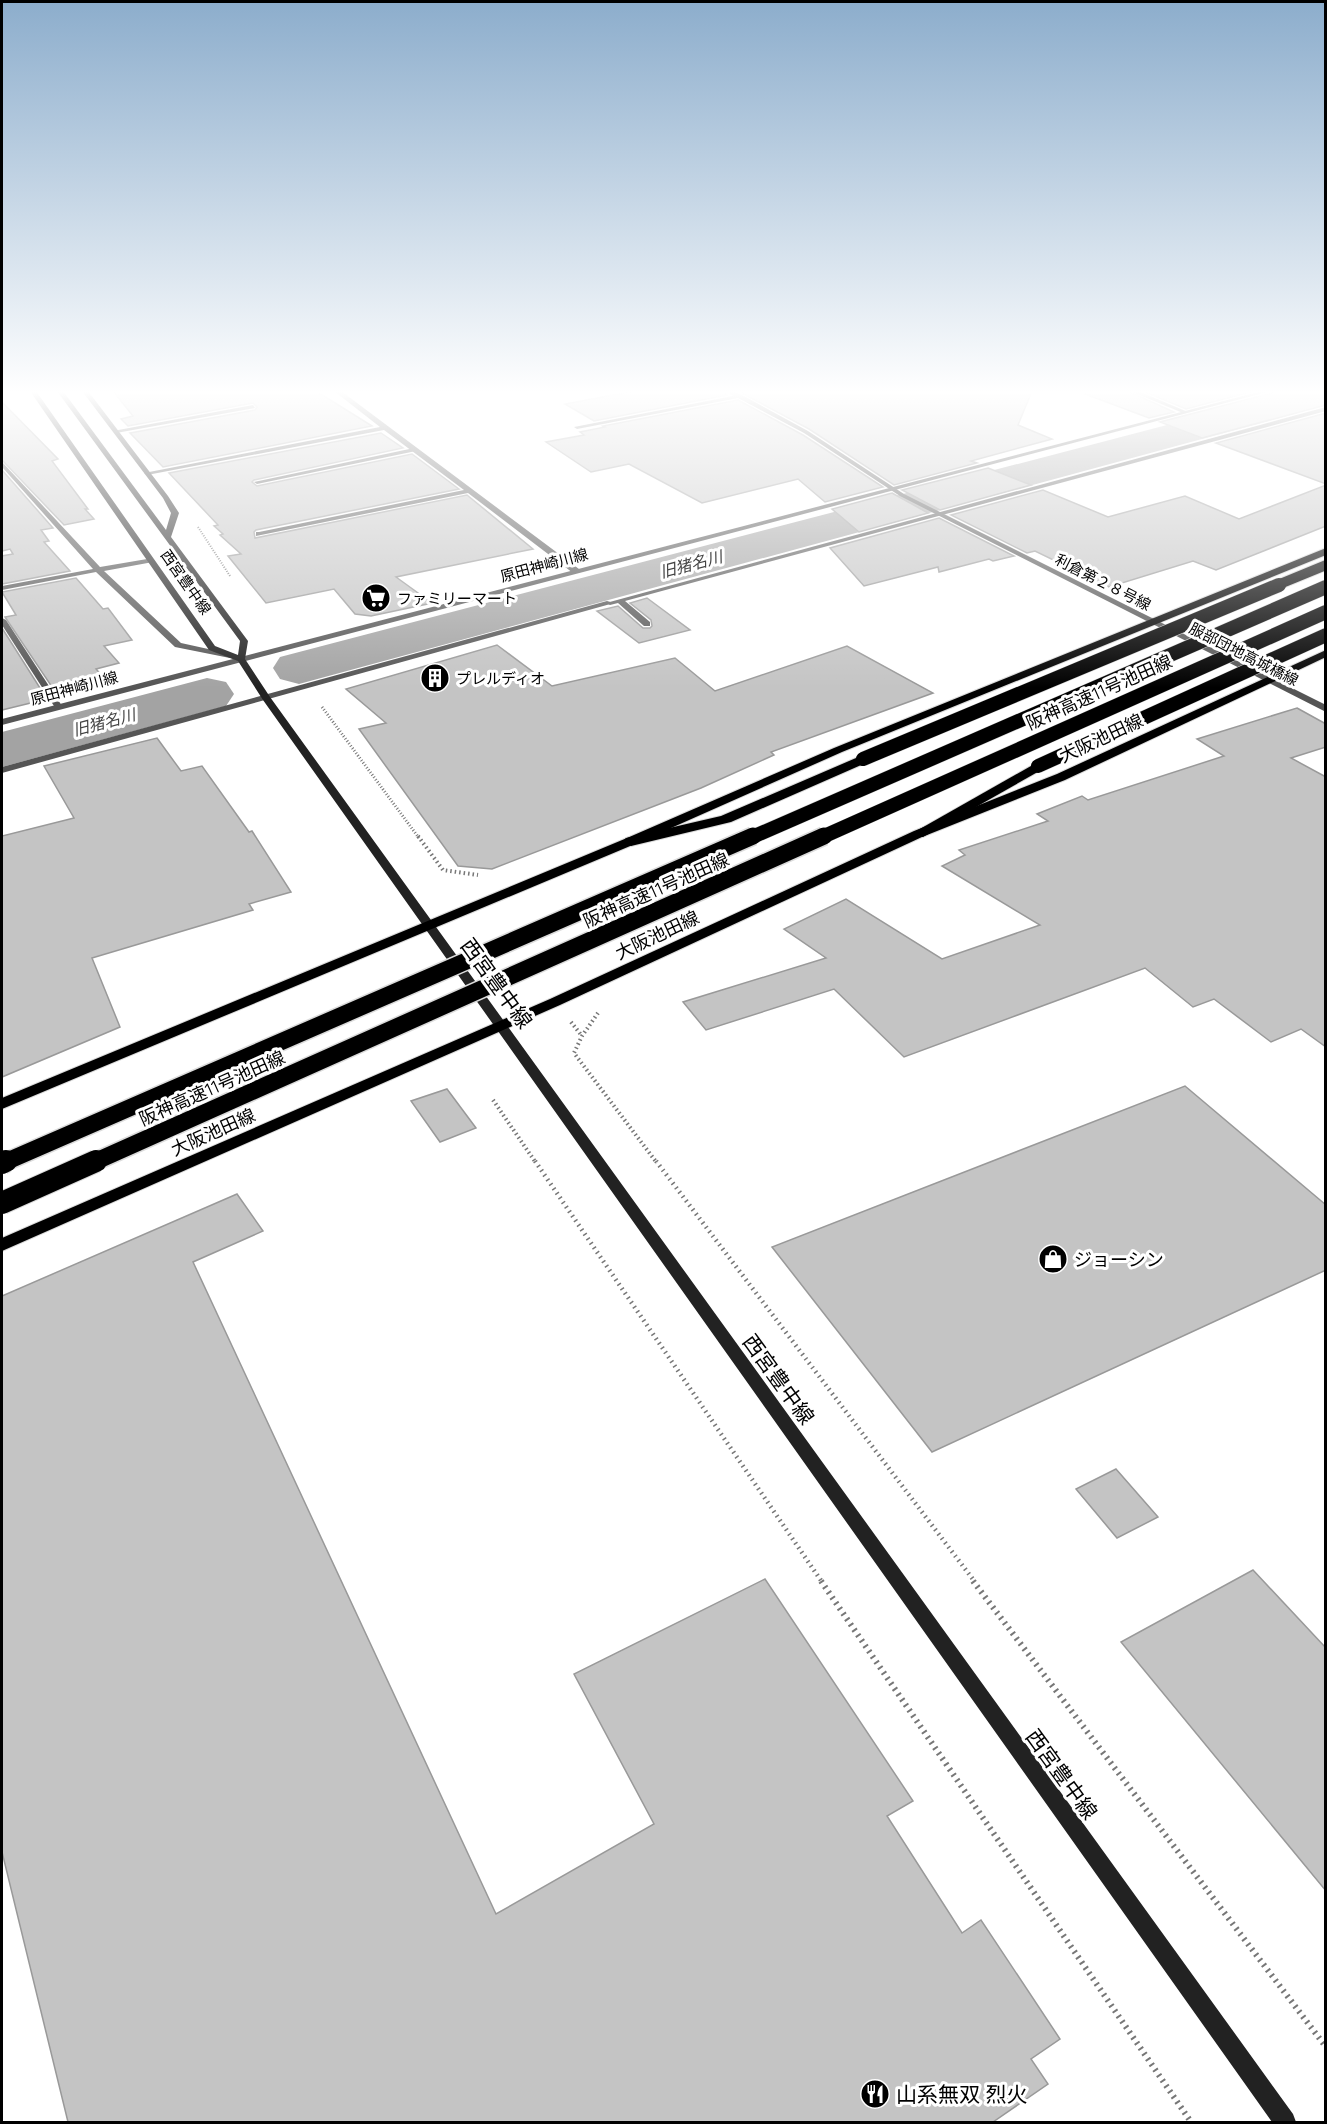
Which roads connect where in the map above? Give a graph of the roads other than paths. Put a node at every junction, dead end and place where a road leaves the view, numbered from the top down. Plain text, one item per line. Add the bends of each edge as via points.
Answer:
1 (26, 490) edge
2 (102, 490) edge
3 (133, 490) edge
4 (159, 490) edge
5 (884, 490) edge
6 (895, 490) edge
7 (1018, 490) edge
8 (469, 491) joint
9 (936, 512) junction
10 (260, 534) dead end
11 (167, 537) junction
12 (1326, 551) edge
13 (150, 560) junction
14 (1326, 565) edge
15 (98, 569) junction
16 (576, 571) junction
17 (1326, 587) edge
18 (2, 588) edge
19 (615, 602) junction
20 (1326, 612) edge
21 (2, 620) edge
22 (1150, 622) junction
23 (647, 624) dead end
24 (1326, 635) edge
25 (1326, 653) edge
26 (241, 659) junction
27 (1268, 680) junction
28 (266, 698) junction
29 (58, 706) junction
30 (1326, 709) edge
31 (2, 722) edge
32 (2, 770) edge
33 (918, 834) junction
34 (631, 841) junction
35 (428, 924) junction
36 (501, 1024) junction
37 (2, 1104) edge
38 (2, 1163) edge
39 (2, 1203) edge
40 (2, 1245) edge
41 (1285, 2122) edge

1 - 15 street
2 - 13 main road, 西宮豊中線
3 - 11 main road, 西宮豊中線
4 - 11 main road via 175,513
5 - 16 street, 原田神崎川線
6 - 9 street, 利倉第２８号線
7 - 9 street
8 - 10 street
8 - 16 street
9 - 19 street
9 - 22 street, 利倉第２８号線
11 - 26 main road, 西宮豊中線 via 244,640
12 - 22 main road
13 - 15 street
13 - 26 main road, 西宮豊中線 via 212,648
14 - 34 highway, bridge via 726,819
15 - 18 street
15 - 26 street via 177,645
16 - 26 street, 原田神崎川線
17 - 38 highway, 阪神高速11号池田線, bridge
19 - 23 street
19 - 28 street
20 - 39 highway, 阪神高速11号池田線, bridge
21 - 29 street
22 - 27 street, 服部団地高城橋線
22 - 34 main road via 838,750
24 - 33 highway, bridge via 1038,766
25 - 27 main road, 大阪池田線
26 - 28 main road, 西宮豊中線
26 - 29 street, 原田神崎川線
27 - 30 street, 服部団地高城橋線
27 - 33 main road, 大阪池田線 via 1061,777
28 - 32 street
28 - 35 main road, 西宮豊中線
29 - 31 street, 原田神崎川線
33 - 36 main road, 大阪池田線
34 - 35 main road
35 - 36 main road, 西宮豊中線
35 - 37 main road
36 - 40 main road, 大阪池田線
36 - 41 main road, 西宮豊中線

